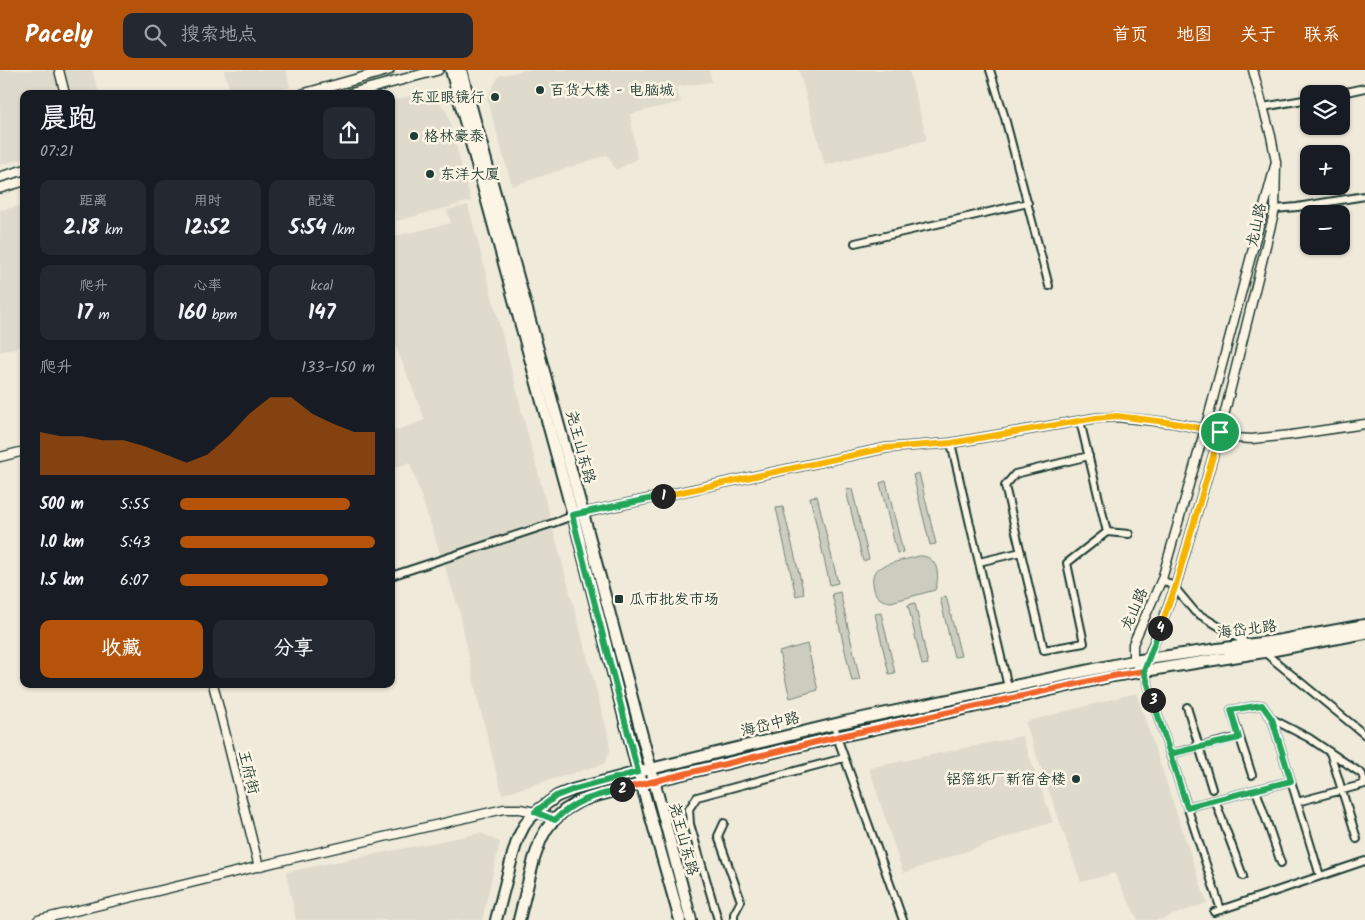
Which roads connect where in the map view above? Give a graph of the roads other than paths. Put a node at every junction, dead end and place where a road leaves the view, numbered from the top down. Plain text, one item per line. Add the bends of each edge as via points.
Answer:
1 (59, 70) edge
2 (389, 70) edge
3 (438, 70) edge
4 (451, 70) edge
5 (461, 70) edge
6 (990, 70) edge
7 (1253, 70) edge
8 (1365, 88) edge
9 (64, 90) edge
10 (317, 90) edge
11 (364, 90) edge
12 (1350, 91) edge
13 (1300, 101) edge
14 (1263, 108) junction
15 (1276, 162) junction
16 (20, 171) edge
17 (1, 173) edge
18 (20, 182) edge
19 (0, 188) edge
20 (1365, 196) edge
21 (1028, 203) junction
22 (1275, 209) junction
23 (855, 244) dead end
24 (1049, 286) dead end
25 (1080, 421) junction
26 (1365, 424) edge
27 (1205, 430) junction
28 (1220, 432) junction
29 (951, 443) junction
30 (20, 452) edge
31 (1089, 456) junction
32 (0, 457) edge
33 (583, 513) junction
34 (572, 515) junction
35 (1107, 532) junction
36 (1129, 534) dead end
37 (1021, 552) junction
38 (979, 562) junction
39 (395, 575) edge
40 (1162, 579) junction
41 (1175, 588) junction
42 (1365, 625) edge
43 (1365, 633) edge
44 (1248, 644) junction
45 (1264, 652) junction
46 (1148, 658) junction
47 (1133, 661) junction
48 (1144, 671) junction
49 (1008, 687) junction
50 (214, 688) edge
51 (1187, 707) dead end
52 (1272, 719) junction
53 (834, 724) junction
54 (1365, 735) edge
55 (837, 737) junction
56 (1239, 738) junction
57 (1330, 752) junction
58 (1170, 754) junction
59 (844, 758) junction
60 (650, 769) junction
61 (638, 772) junction
62 (1252, 775) dead end
63 (653, 780) junction
64 (1291, 781) junction
65 (642, 784) junction
66 (1365, 784) edge
67 (1212, 789) dead end
68 (1256, 790) junction
69 (1342, 790) junction
70 (1215, 800) junction
71 (1297, 802) junction
72 (1187, 807) junction
73 (535, 812) junction
74 (555, 820) junction
75 (724, 823) dead end
76 (1357, 840) dead end
77 (1365, 861) edge
78 (1281, 863) dead end
79 (259, 867) junction
80 (1243, 876) dead end
81 (1320, 876) junction
82 (38, 920) edge
83 (496, 920) edge
84 (519, 920) edge
85 (680, 920) edge
86 (691, 920) edge
87 (718, 920) edge
88 (734, 920) edge
89 (903, 920) edge

1 - 9 street
2 - 10 main road
3 - 11 main road
4 - 34 main road, 尧王山东路
5 - 33 main road, 尧王山东路
6 - 21 street
7 - 14 street, 龙山路
8 - 12 street
13 - 14 street
14 - 15 street, 龙山路
15 - 22 street, 龙山路
15 - 27 street, 龙山路
16 - 17 main road
18 - 19 main road
20 - 22 street
21 - 23 street
21 - 24 street
22 - 28 street, 龙山路
25 - 27 street via 1117,416
25 - 29 street
25 - 31 street
26 - 28 street via 1252,439 1235,438
27 - 28 street
27 - 40 street, 龙山路
28 - 41 street, 龙山路
29 - 33 street via 886,448
29 - 38 street
30 - 32 street
31 - 35 street
31 - 37 street via 1015,474 1005,486
33 - 34 street
33 - 60 main road, 尧王山东路
34 - 39 street
34 - 61 main road, 尧王山东路
35 - 36 street
35 - 37 street via 1066,563 1084,643 1044,650
37 - 38 street
38 - 49 street
40 - 41 street
40 - 47 street, 龙山路 via 1133,644
41 - 44 street via 1195,612
41 - 46 street, 龙山路
42 - 44 main road, 海岱北路
43 - 45 main road, 海岱北路
44 - 45 street
44 - 46 main road, 海岱北路
45 - 48 main road, 海岱北路
45 - 54 street
46 - 47 main road, 海岱北路
46 - 48 street, 龙山路
47 - 48 street
47 - 49 main road, 海岱中路
48 - 55 main road, 海岱中路
48 - 58 street
49 - 53 main road, 海岱中路
50 - 79 street, 王府街
51 - 67 street
52 - 56 street via 1262,705 1231,710
52 - 57 street
52 - 64 street
53 - 55 street
53 - 60 main road, 海岱中路
55 - 59 street
55 - 63 main road, 海岱中路
56 - 58 street
56 - 62 street
57 - 66 street via 1362,774
57 - 69 street
58 - 72 street
59 - 87 street via 697,797 689,809 690,824
59 - 89 street
60 - 61 main road, 海岱中路
60 - 63 main road, 尧王山东路
61 - 65 main road, 尧王山东路
61 - 73 main road, 海岱中路 via 556,796
63 - 65 main road, 海岱中路
63 - 86 main road, 尧王山东路
64 - 68 street
64 - 71 street
65 - 74 main road, 海岱中路 via 580,801 564,810
65 - 85 main road, 尧王山东路
66 - 69 street
68 - 70 street
68 - 78 street
69 - 71 street
69 - 76 street
70 - 72 street
70 - 80 street
71 - 81 street
72 - 81 street via 1217,911
73 - 74 street
73 - 79 street via 504,809
73 - 83 main road, 海岱中路 via 524,826 513,854
74 - 84 main road, 海岱中路 via 541,839
75 - 88 street via 718,836 741,901
77 - 81 street
79 - 82 street

